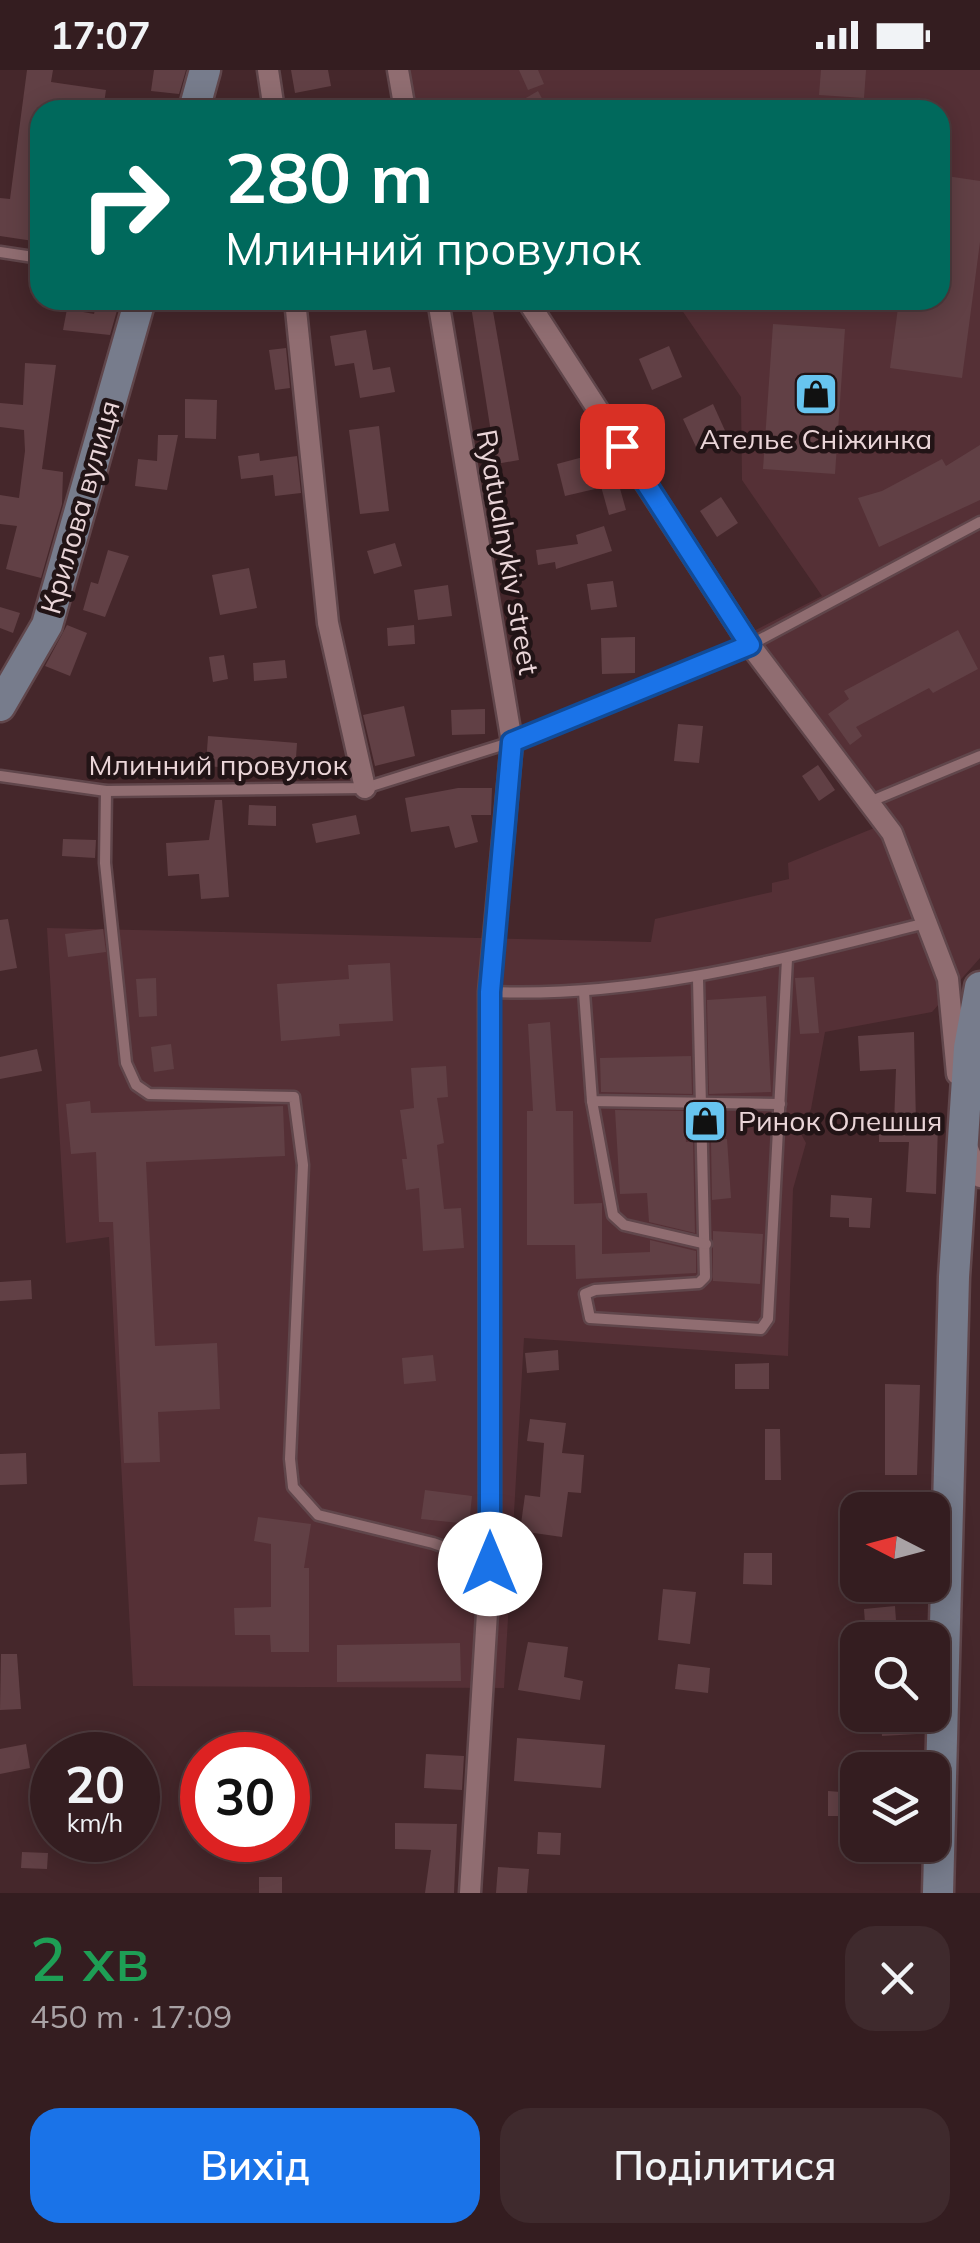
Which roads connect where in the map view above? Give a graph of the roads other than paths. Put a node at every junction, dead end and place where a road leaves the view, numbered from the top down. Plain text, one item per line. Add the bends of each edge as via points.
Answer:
1 (205, 70) edge
2 (268, 70) edge
3 (398, 70) edge
4 (197, 100) edge
5 (272, 100) edge
6 (403, 100) edge
7 (0, 252) edge
8 (30, 256) edge
9 (137, 310) edge
10 (296, 310) edge
11 (440, 310) edge
12 (533, 310) edge
13 (980, 522) edge
14 (750, 645) junction
15 (0, 706) edge
16 (512, 742) junction
17 (980, 756) edge
18 (0, 776) edge
19 (365, 788) junction
20 (106, 791) junction
21 (869, 802) junction
22 (926, 922) junction
23 (786, 959) junction
24 (698, 978) junction
25 (980, 987) edge
26 (490, 992) junction
27 (584, 992) junction
28 (592, 1101) junction
29 (699, 1101) junction
30 (780, 1104) junction
31 (962, 1135) junction
32 (980, 1177) edge
33 (706, 1244) junction
34 (490, 1564) junction
35 (470, 1893) edge
36 (938, 1893) edge

1 - 4 street
2 - 5 street
3 - 6 street
7 - 8 lane
9 - 15 street, Крилова вулиця via 47,625
10 - 19 street via 328,623
11 - 16 street, Ryatualnykiv street
12 - 14 street
13 - 14 lane, Млинний провулок
14 - 16 lane, Млинний провулок
14 - 21 street
16 - 19 lane, Млинний провулок
16 - 26 street, Ryatualnykiv street
17 - 21 lane
18 - 20 lane, Млинний провулок
19 - 20 lane, Млинний провулок
20 - 34 lane via 105,862 126,1063 136,1085 150,1094 294,1097 300,1115 293,1487 318,1515
21 - 22 street via 892,833
22 - 23 lane
22 - 31 street via 948,979
23 - 24 lane
23 - 30 lane
24 - 27 lane
24 - 29 lane
25 - 31 street
26 - 27 lane
26 - 34 street, Ryatualnykiv street
27 - 28 lane
28 - 29 lane
28 - 33 lane via 613,1215 624,1225
29 - 30 lane
29 - 33 lane
30 - 33 lane via 768,1319 761,1328 590,1318 585,1294 594,1290 699,1283
31 - 32 street
31 - 36 street
34 - 35 street, Ryatualnykiv street

